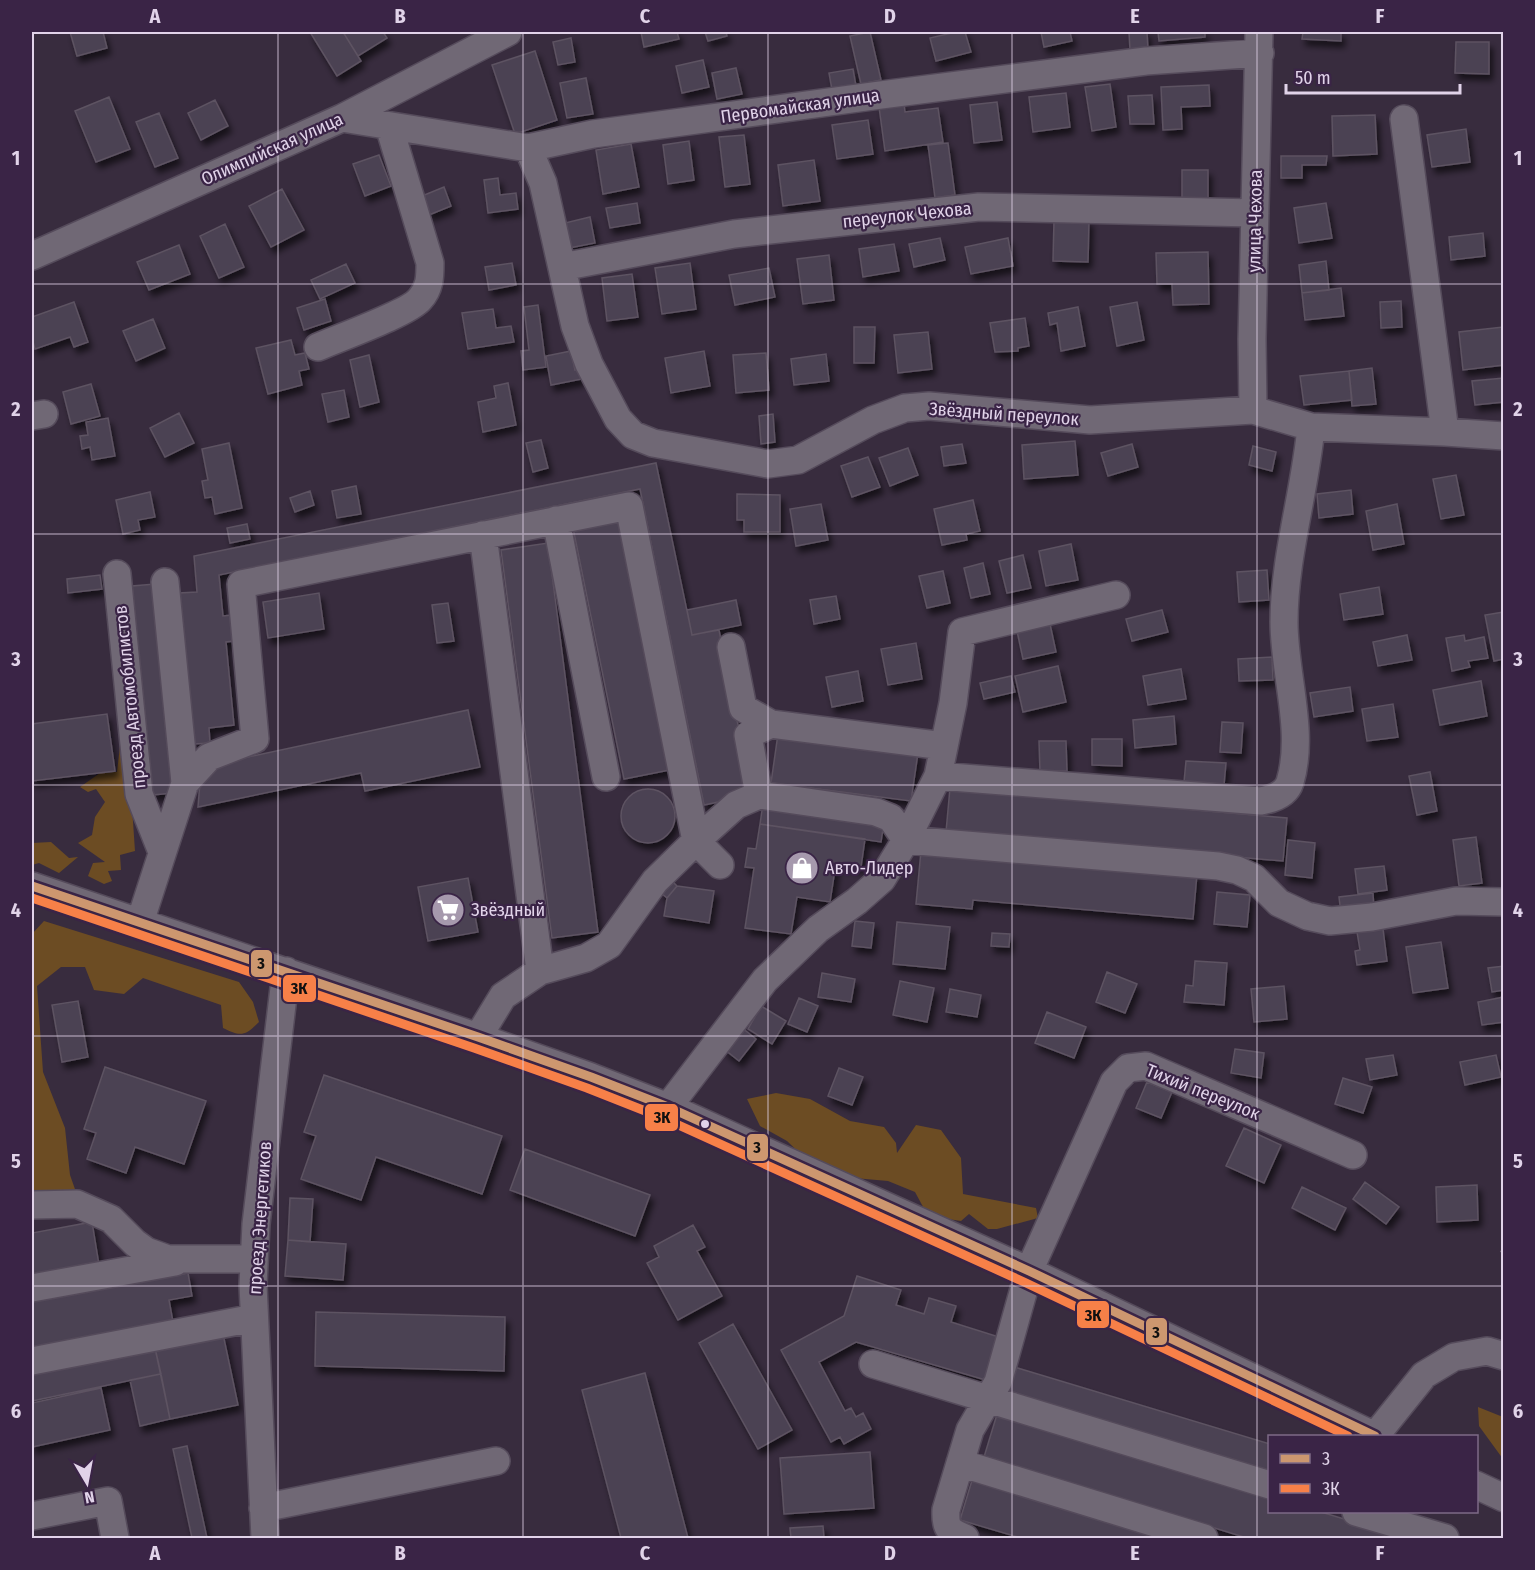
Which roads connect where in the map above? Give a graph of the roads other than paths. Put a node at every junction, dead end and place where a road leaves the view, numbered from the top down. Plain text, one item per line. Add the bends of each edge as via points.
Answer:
1 (508, 32) edge
2 (1259, 42) edge
3 (342, 118) junction
4 (1404, 119) dead end
5 (388, 126) junction
6 (528, 148) junction
7 (1255, 213) junction
8 (32, 255) edge
9 (562, 267) junction
10 (318, 347) dead end
11 (1253, 410) junction
12 (1311, 427) junction
13 (1445, 432) junction
14 (1503, 436) edge
15 (555, 520) junction
16 (483, 535) junction
17 (117, 574) dead end
18 (165, 582) dead end
19 (1116, 595) dead end
20 (730, 647) dead end
21 (771, 724) junction
22 (944, 746) junction
23 (938, 776) junction
24 (606, 777) dead end
25 (184, 783) junction
26 (759, 795) junction
27 (876, 812) junction
28 (919, 813) junction
29 (906, 840) junction
30 (696, 841) junction
31 (162, 852) junction
32 (720, 865) dead end
33 (32, 886) edge
34 (1503, 902) edge
35 (140, 922) junction
36 (286, 971) junction
37 (540, 971) junction
38 (478, 1037) junction
39 (668, 1107) junction
40 (1353, 1155) dead end
41 (32, 1205) edge
42 (254, 1259) junction
43 (191, 1260) junction
44 (1029, 1271) junction
45 (32, 1288) edge
46 (254, 1318) junction
47 (1503, 1356) edge
48 (32, 1361) edge
49 (873, 1364) dead end
50 (989, 1399) junction
51 (1373, 1435) edge
52 (1376, 1435) edge
53 (496, 1461) dead end
54 (960, 1463) junction
55 (1268, 1485) edge
56 (1478, 1486) edge
57 (1503, 1498) edge
58 (263, 1508) junction
59 (1359, 1513) edge
60 (32, 1516) edge
61 (115, 1539) edge
62 (265, 1539) edge
63 (965, 1539) edge
64 (1204, 1539) edge
65 (1445, 1539) edge

1 - 3 street, Олимпийская улица
2 - 6 street, Первомайская улица via 1146,61 593,134
2 - 7 street, улица Чехова
3 - 5 street, Первомайская улица
3 - 8 street, Олимпийская улица
4 - 13 street
5 - 6 street, Первомайская улица
5 - 10 street via 430,263 429,283 420,300 403,310
6 - 9 street, Звёздный переулок via 543,183
7 - 9 street, переулок Чехова via 979,207 734,234
7 - 11 street, улица Чехова
9 - 11 street, Звёздный переулок via 588,364 618,419 633,435 653,443 768,464 798,460 873,420 905,408 952,407 1090,420
11 - 12 street, Звёздный переулок
12 - 13 street, Звёздный переулок
12 - 23 street via 1288,565 1284,621 1296,739 1294,765 1289,785 1276,798 1261,801
13 - 14 street, Звёздный переулок
15 - 16 street
15 - 24 street
15 - 30 street via 628,506
16 - 25 street via 241,584 255,739 209,757
16 - 37 street
17 - 31 street, проезд Автомобилистов via 139,794
18 - 25 street
19 - 22 street via 962,632
20 - 21 street via 743,708
21 - 22 street
21 - 26 street via 748,735
22 - 23 street
23 - 28 street
25 - 31 street
26 - 27 street
26 - 30 street via 736,805
27 - 28 street
27 - 29 street via 891,818
28 - 29 street
29 - 34 street via 1218,866 1254,879 1279,903 1330,921 1455,901
29 - 39 street via 882,879 818,929 765,980
30 - 32 street
30 - 37 street via 655,881 609,945 586,958
31 - 35 street
33 - 35 street
35 - 36 street
36 - 38 street
36 - 42 street, проезд Энергетиков
37 - 38 street via 502,996
38 - 39 street
39 - 44 street
40 - 44 street, Тихий переулок via 1146,1066 1128,1068 1114,1082
41 - 43 street via 77,1204 111,1219 146,1251 168,1259
42 - 43 street
42 - 46 street, проезд Энергетиков
43 - 45 street
44 - 50 street, Тихий переулок via 998,1382
44 - 51 street
46 - 48 street
46 - 58 street, проезд Энергетиков
47 - 52 street via 1487,1351 1454,1357 1424,1375
49 - 50 street
50 - 54 street, Тихий переулок via 970,1430
50 - 55 street
53 - 58 street
54 - 63 street, Тихий переулок via 946,1522 951,1532
54 - 64 street
56 - 57 street
58 - 62 street, проезд Энергетиков
59 - 65 street
60 - 61 street via 108,1501

